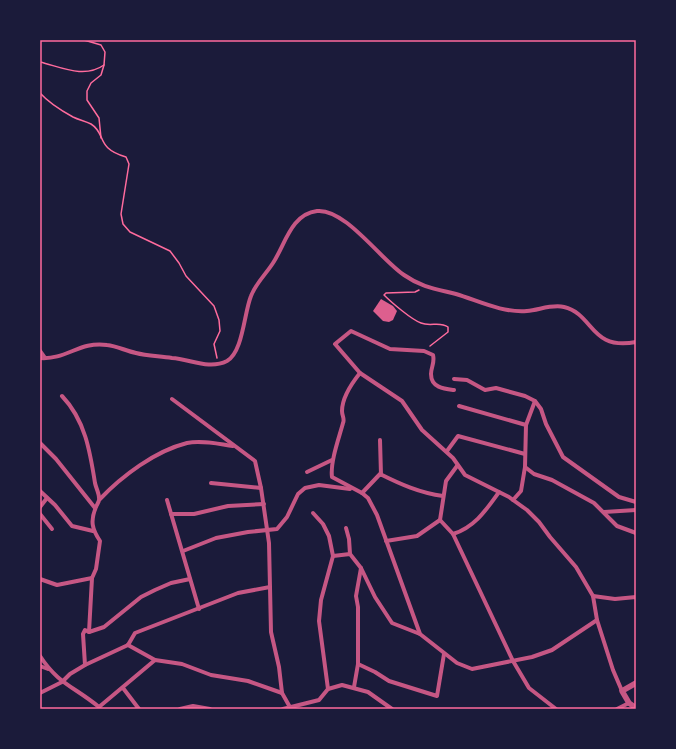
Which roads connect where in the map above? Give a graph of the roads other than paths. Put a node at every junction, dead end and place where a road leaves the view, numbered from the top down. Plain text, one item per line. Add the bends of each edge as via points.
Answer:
1 (636, 342) edge
2 (40, 351) edge
3 (42, 358) edge
4 (360, 373) junction
5 (454, 379) dead end
6 (454, 390) dead end
7 (62, 396) dead end
8 (172, 399) dead end
9 (535, 401) junction
10 (459, 406) dead end
11 (526, 425) junction
12 (380, 440) dead end
13 (40, 443) edge
14 (234, 446) junction
15 (447, 451) junction
16 (525, 454) junction
17 (332, 460) junction
18 (457, 466) junction
19 (525, 467) junction
20 (307, 472) dead end
21 (381, 475) junction
22 (211, 483) dead end
23 (262, 488) junction
24 (354, 490) junction
25 (40, 491) edge
26 (499, 492) junction
27 (362, 493) junction
28 (443, 496) junction
29 (47, 498) junction
30 (100, 500) junction
31 (167, 500) dead end
32 (513, 500) junction
33 (636, 502) edge
34 (264, 504) junction
35 (40, 507) edge
36 (95, 508) junction
37 (636, 510) edge
38 (604, 512) junction
39 (313, 513) dead end
40 (40, 514) edge
41 (171, 514) junction
42 (440, 520) junction
43 (346, 528) dead end
44 (52, 529) dead end
45 (93, 531) junction
46 (268, 531) junction
47 (636, 533) edge
48 (453, 534) junction
49 (386, 541) junction
50 (183, 550) junction
51 (350, 554) junction
52 (333, 556) junction
53 (361, 568) junction
54 (92, 578) junction
55 (40, 579) edge
56 (190, 579) junction
57 (270, 587) junction
58 (594, 596) junction
59 (636, 597) edge
60 (199, 608) junction
61 (597, 620) junction
62 (89, 632) junction
63 (420, 634) junction
64 (128, 645) junction
65 (444, 654) junction
66 (40, 656) edge
67 (155, 660) junction
68 (513, 661) junction
69 (358, 664) junction
70 (85, 665) junction
71 (40, 666) edge
72 (48, 669) junction
73 (62, 682) junction
74 (636, 682) edge
75 (354, 687) junction
76 (123, 688) junction
77 (328, 689) junction
78 (622, 691) junction
79 (40, 693) edge
80 (282, 693) junction
81 (629, 703) junction
82 (99, 708) edge
83 (290, 708) edge
84 (553, 708) edge
85 (636, 708) edge
86 (139, 709) edge
87 (180, 709) edge
88 (210, 709) edge
89 (283, 709) edge
90 (392, 709) edge
91 (617, 709) edge

1 - 3 street via 616,344 596,334 576,312 563,307 528,311 506,310 424,287 402,274 343,219 330,212 316,211 305,216 284,238 278,255 251,296 238,348 227,360 218,364 204,364 136,354 109,345 92,343 53,359
2 - 3 street
4 - 6 street via 334,344 351,331 390,349 424,351 433,355 430,375 434,383 440,389
4 - 15 street via 402,401 422,430
4 - 17 street via 351,384 342,407 344,421
5 - 9 street via 468,380 485,390 496,388
7 - 30 street via 70,404 85,433
8 - 14 street
9 - 11 street
9 - 33 street via 563,458 619,497
10 - 11 street
11 - 16 street
12 - 21 street
13 - 36 street
14 - 23 street via 255,461
14 - 30 street via 203,442 187,443 160,453 109,489
15 - 16 street via 458,436
15 - 18 street
16 - 19 street
17 - 20 street
17 - 24 street via 332,477
18 - 26 street via 465,475
18 - 28 street via 446,481
19 - 32 street via 521,491
19 - 38 street via 534,474 573,491
21 - 27 street
21 - 28 street via 405,486
22 - 23 street
23 - 34 street
24 - 27 street
24 - 46 street via 319,485 305,488 298,494 287,517 277,529
25 - 29 street
26 - 32 street
26 - 48 street via 482,516 464,530
27 - 49 street via 368,498 377,515
28 - 42 street
29 - 35 street
29 - 45 street via 72,526
30 - 36 street
31 - 41 street
32 - 58 street via 539,522 576,567
34 - 41 street via 228,506 194,514
34 - 46 street
36 - 45 street via 91,524
37 - 38 street
38 - 47 street via 617,526
39 - 52 street via 329,536
40 - 44 street
41 - 50 street
42 - 48 street
42 - 49 street via 417,536
43 - 51 street
45 - 54 street via 100,541 96,569
46 - 50 street via 216,538
46 - 57 street
48 - 68 street
49 - 63 street
50 - 56 street
51 - 52 street
51 - 53 street
52 - 77 street via 322,595 319,621
53 - 63 street via 392,624
53 - 69 street via 356,596
54 - 55 street via 57,585
54 - 62 street
56 - 60 street
56 - 62 street via 170,584 141,597 104,627
57 - 60 street via 238,593
57 - 80 street via 271,632
58 - 59 street via 615,600
58 - 61 street
60 - 64 street via 135,633
61 - 68 street via 552,650 532,658
61 - 78 street
62 - 70 street via 85,630 83,634
63 - 65 street
64 - 67 street
64 - 70 street
65 - 68 street via 472,669
65 - 69 street via 437,696 389,681
66 - 72 street
67 - 76 street
67 - 80 street via 182,664 211,675 248,681
68 - 84 street via 529,688
69 - 75 street
70 - 73 street
71 - 72 street
72 - 73 street
73 - 79 street
73 - 82 street
74 - 78 street
75 - 77 street
75 - 90 street via 368,692
76 - 82 street
76 - 86 street
77 - 83 street via 319,700
78 - 81 street
80 - 83 street
81 - 85 street
81 - 91 street
83 - 89 street
87 - 88 street via 193,706

